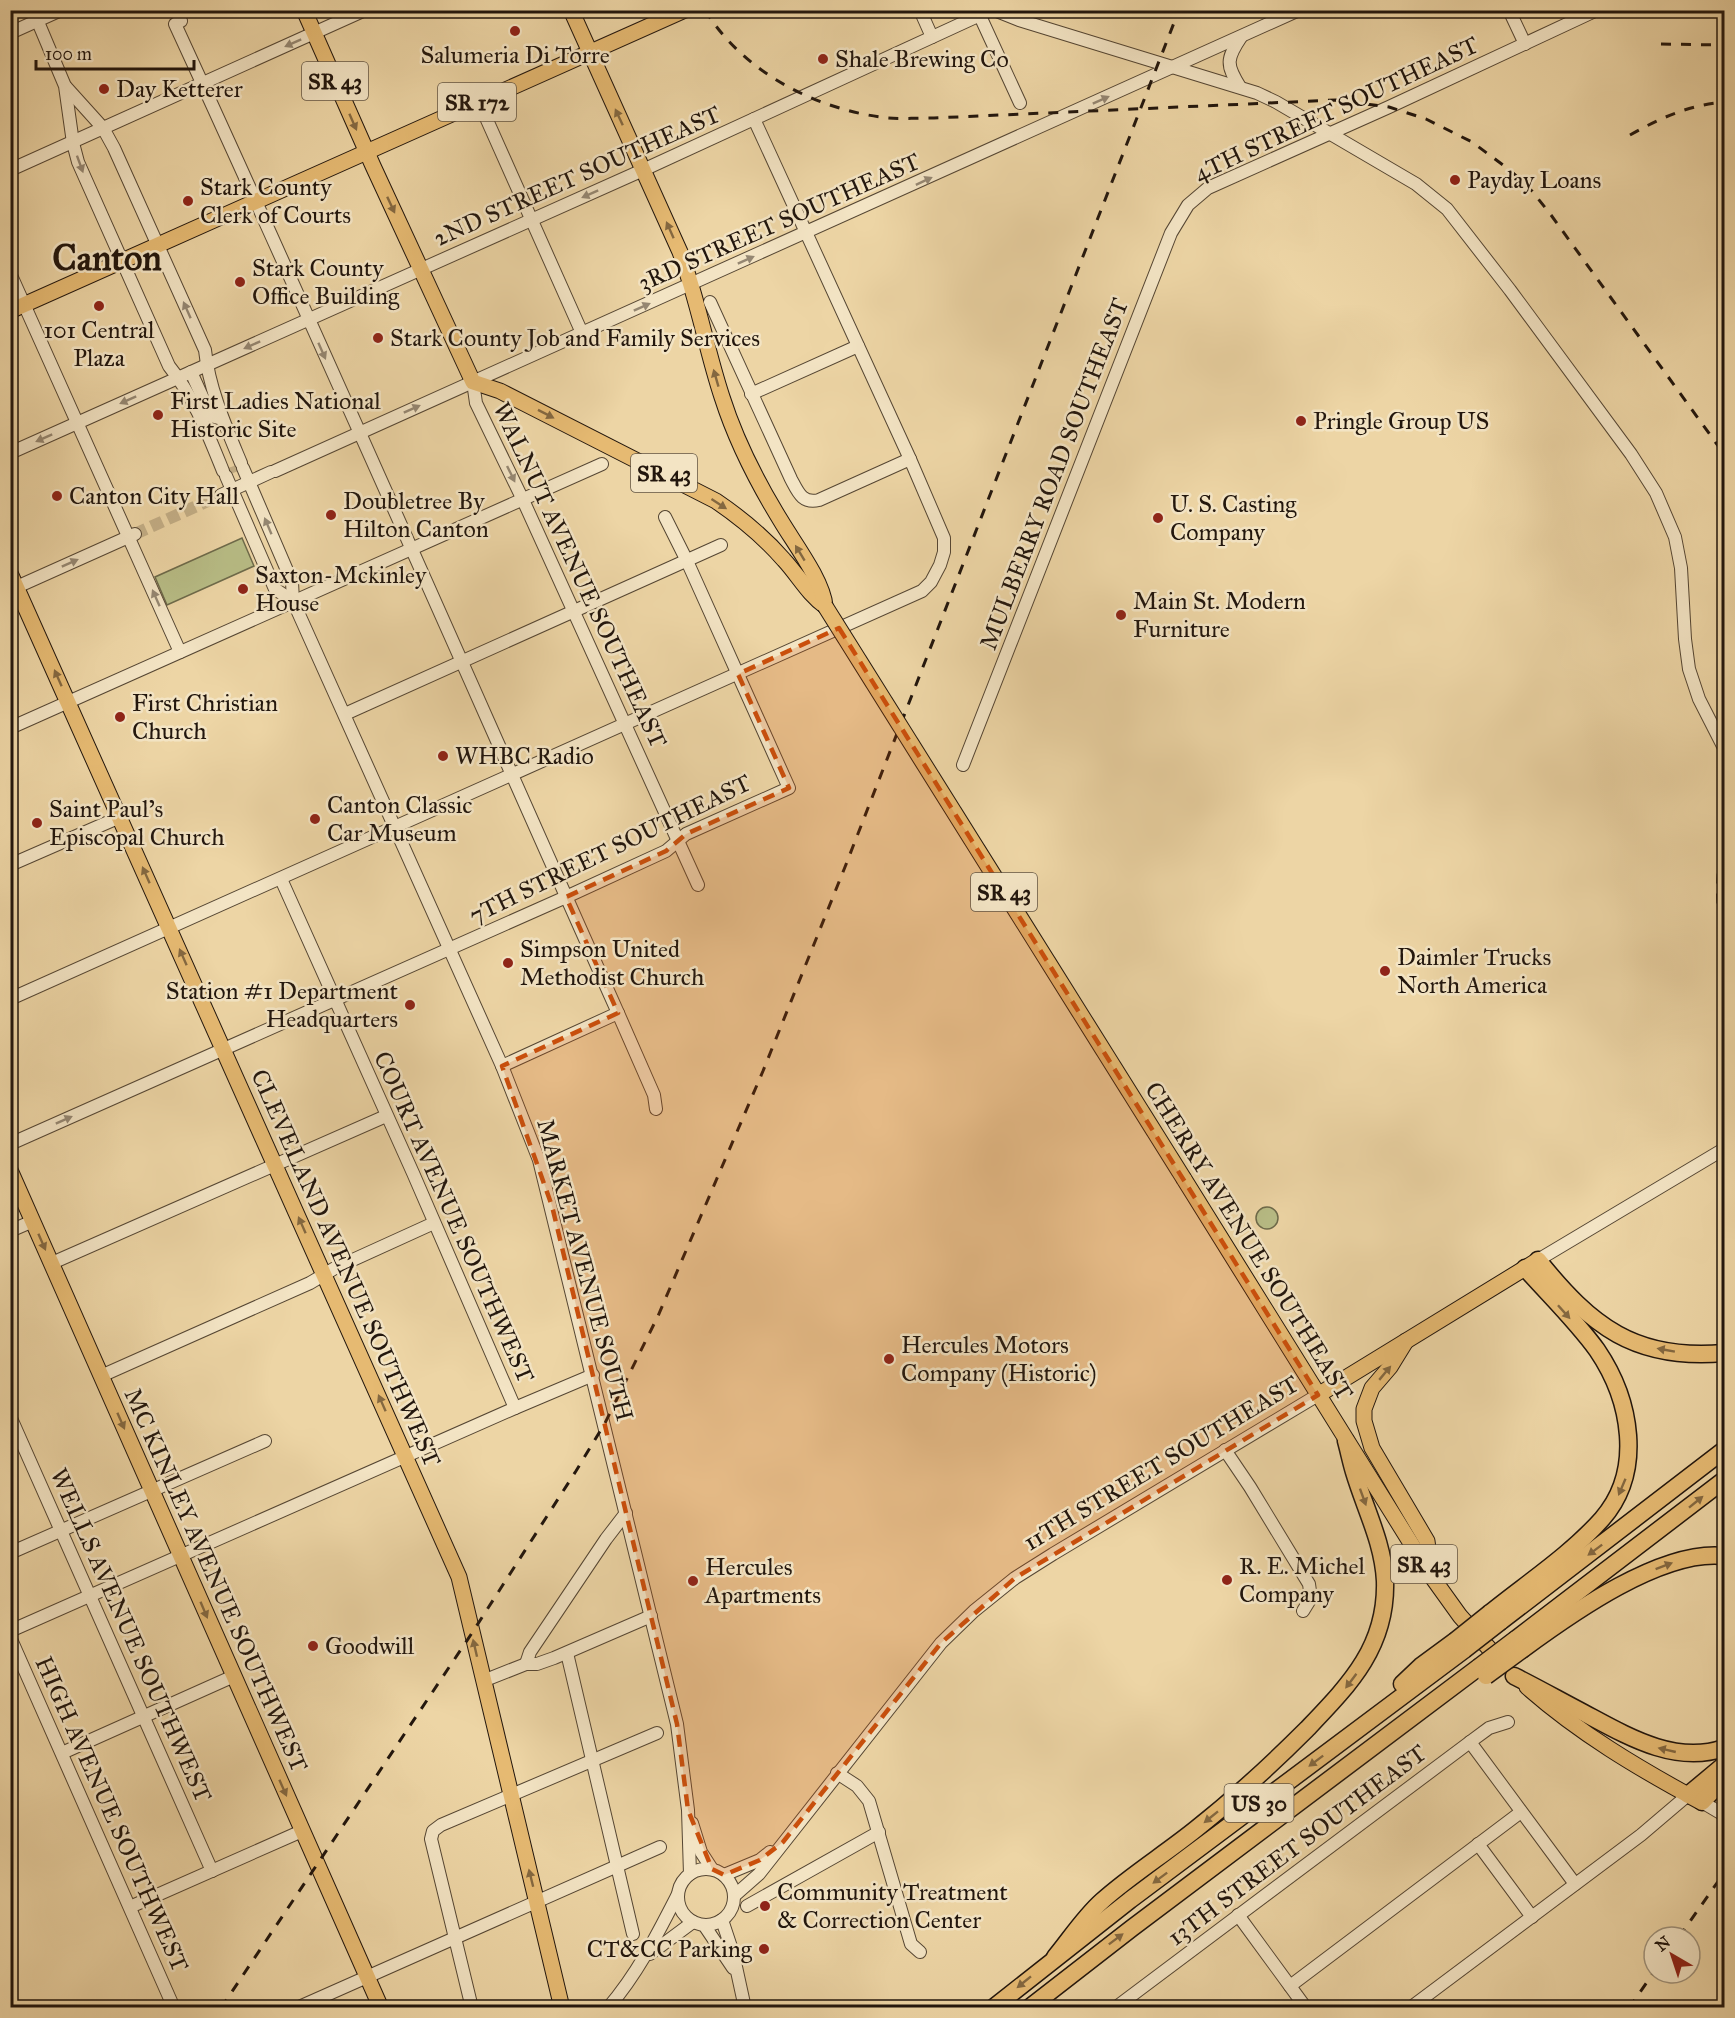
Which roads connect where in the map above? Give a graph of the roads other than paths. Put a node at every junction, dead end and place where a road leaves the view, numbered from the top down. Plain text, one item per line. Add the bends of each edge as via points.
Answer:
1 (61, 10) edge
2 (304, 10) edge
3 (365, 10) edge
4 (571, 10) edge
5 (685, 10) edge
6 (920, 10) edge
7 (1299, 10) edge
8 (1509, 10) edge
9 (1597, 10) edge
10 (988, 12) edge
11 (35, 16) edge
12 (181, 21) dead end
13 (10, 33) edge
14 (314, 33) junction
15 (1241, 37) junction
16 (932, 38) junction
17 (1525, 44) junction
18 (589, 53) junction
19 (1175, 67) junction
20 (203, 84) junction
21 (65, 86) junction
22 (1240, 87) junction
23 (478, 102) junction
24 (1020, 103) dead end
25 (754, 119) junction
26 (103, 128) junction
27 (1329, 133) junction
28 (73, 143) junction
29 (366, 152) junction
30 (10, 170) edge
31 (643, 170) junction
32 (257, 201) junction
33 (1191, 201) joint
34 (532, 220) junction
35 (806, 233) junction
36 (158, 245) junction
37 (123, 262) junction
38 (420, 270) junction
39 (10, 273) edge
40 (692, 284) junction
41 (710, 302) dead end
42 (17, 308) edge
43 (308, 320) junction
44 (582, 333) junction
45 (858, 346) junction
46 (206, 365) junction
47 (191, 372) junction
48 (178, 378) junction
49 (474, 382) junction
50 (752, 394) junction
51 (222, 419) junction
52 (78, 423) junction
53 (359, 433) junction
54 (10, 453) edge
55 (910, 459) junction
56 (602, 464) dead end
57 (233, 470) junction
58 (235, 489) junction
59 (523, 500) junction
60 (665, 517) dead end
61 (131, 535) junction
62 (721, 545) dead end
63 (411, 549) junction
64 (279, 554) junction
65 (263, 561) junction
66 (687, 561) junction
67 (13, 584) edge
68 (293, 601) junction
69 (825, 606) junction
70 (574, 611) junction
71 (180, 652) junction
72 (461, 661) junction
73 (738, 674) junction
74 (69, 702) junction
75 (345, 714) junction
76 (624, 724) junction
77 (10, 728) edge
78 (1725, 748) edge
79 (963, 765) dead end
80 (512, 775) junction
81 (120, 817) junction
82 (396, 827) junction
83 (678, 840) junction
84 (10, 865) edge
85 (280, 879) junction
86 (698, 885) dead end
87 (566, 897) junction
88 (170, 928) junction
89 (450, 949) junction
90 (10, 999) edge
91 (334, 1000) junction
92 (618, 1013) junction
93 (224, 1049) junction
94 (502, 1066) junction
95 (656, 1108) dead end
96 (386, 1116) junction
97 (10, 1144) edge
98 (1725, 1149) edge
99 (275, 1165) junction
100 (10, 1170) edge
101 (33, 1221) junction
102 (434, 1223) junction
103 (10, 1231) edge
104 (51, 1263) junction
105 (1531, 1264) junction
106 (324, 1275) junction
107 (1406, 1341) junction
108 (1725, 1353) edge
109 (593, 1375) junction
110 (101, 1376) junction
111 (1318, 1395) junction
112 (515, 1408) junction
113 (10, 1416) edge
114 (265, 1441) dead end
115 (1347, 1441) junction
116 (1225, 1450) junction
117 (1725, 1450) edge
118 (405, 1457) junction
119 (1725, 1480) edge
120 (152, 1490) junction
121 (626, 1513) junction
122 (62, 1529) junction
123 (10, 1553) edge
124 (181, 1556) junction
125 (1725, 1556) edge
126 (1432, 1577) junction
127 (92, 1596) junction
128 (1303, 1611) dead end
129 (651, 1616) junction
130 (1495, 1617) junction
131 (10, 1632) edge
132 (10, 1637) edge
133 (1520, 1644) junction
134 (567, 1653) junction
135 (526, 1664) junction
136 (234, 1676) junction
137 (1514, 1676) junction
138 (483, 1681) junction
139 (144, 1716) junction
140 (1508, 1722) dead end
141 (657, 1733) dead end
142 (1470, 1742) junction
143 (1725, 1748) edge
144 (62, 1753) junction
145 (593, 1761) junction
146 (1725, 1765) edge
147 (837, 1773) junction
148 (1725, 1779) edge
149 (511, 1795) junction
150 (1695, 1799) junction
151 (688, 1810) junction
152 (1521, 1812) junction
153 (1725, 1815) edge
154 (302, 1831) junction
155 (879, 1832) junction
156 (783, 1842) junction
157 (1478, 1844) junction
158 (660, 1847) dead end
159 (618, 1866) junction
160 (712, 1869) junction
161 (212, 1870) junction
162 (690, 1874) junction
163 (724, 1875) junction
164 (1575, 1884) junction
165 (678, 1894) junction
166 (734, 1896) junction
167 (537, 1901) junction
168 (747, 1906) dead end
169 (130, 1907) junction
170 (1238, 1916) junction
171 (1532, 1917) junction
172 (722, 1920) junction
173 (699, 1924) junction
174 (633, 1934) dead end
175 (456, 1937) junction
176 (920, 1952) dead end
177 (646, 1956) junction
178 (1055, 1957) junction
179 (736, 1972) junction
180 (1070, 1975) junction
181 (367, 1976) junction
182 (1290, 1986) junction
183 (564, 2006) edge
184 (174, 2007) edge
185 (297, 2007) edge
186 (381, 2007) edge
187 (472, 2007) edge
188 (608, 2007) edge
189 (745, 2007) edge
190 (993, 2007) edge
191 (1029, 2007) edge
192 (1040, 2007) edge
193 (1115, 2007) edge
194 (1305, 2007) edge
195 (1410, 2007) edge

1 - 11 street
2 - 14 main road, SR 43
3 - 14 street
4 - 18 main road, SR 43
5 - 18 main road, SR 172
6 - 16 street
7 - 15 street, 3RD STREET SOUTHEAST
8 - 17 street
9 - 17 street, 4TH STREET SOUTHEAST
10 - 16 street, 2ND STREET SOUTHEAST
10 - 19 street
10 - 24 street
11 - 13 street
11 - 21 street
12 - 20 street via 175,24
14 -> 20 street
14 -> 29 main road, SR 43
15 - 19 street, 3RD STREET SOUTHEAST
15 - 22 street via 1229,62
16 - 25 street, 2ND STREET SOUTHEAST
17 - 27 street, 4TH STREET SOUTHEAST
18 - 23 main road, SR 172
31 -> 18 main road, CHERRY AVENUE SOUTHEAST / SR 43
19 - 22 street
35 -> 19 street, 3RD STREET SOUTHEAST
20 - 26 street
20 - 32 street
21 - 26 street, MARKET AVENUE SOUTH
21 - 28 street, MARKET AVENUE SOUTH
22 - 27 street via 1276,102
23 - 29 main road, SR 172
23 - 34 street
25 - 31 street, 2ND STREET SOUTHEAST
25 - 35 street
26 - 28 street
26 - 36 street, MARKET AVENUE SOUTH
27 - 33 street, 4TH STREET SOUTHEAST via 1208,188
27 - 78 street via 1416,184 1447,209 1644,473 1670,522 1678,552 1693,684
28 - 30 street
28 -> 37 street, MARKET AVENUE SOUTH
29 - 32 main road, SR 172
29 -> 38 main road, WALNUT AVENUE SOUTHEAST / SR 43
31 -> 34 street, 2ND STREET SOUTHEAST
40 -> 31 main road, CHERRY AVENUE SOUTHEAST / SR 43
32 - 36 main road, SR 172
32 - 43 street
33 - 79 street, MULBERRY ROAD SOUTHEAST via 1171,233
34 - 38 street, 2ND STREET SOUTHEAST
34 - 44 street
40 -> 35 street, 3RD STREET SOUTHEAST
35 - 45 street
36 - 37 main road, SR 172
46 -> 36 street, MARKET AVENUE SOUTH via 205,350
37 - 42 main road, SR 172
37 - 48 street, MARKET AVENUE SOUTH
38 - 43 street, 2ND STREET SOUTHEAST
38 - 49 main road, WALNUT AVENUE SOUTHEAST / SR 43
39 - 42 street
44 -> 40 street, 3RD STREET SOUTHEAST
69 -> 40 main road, CHERRY AVENUE SOUTHEAST / SR 43 via 820,585 759,484 730,421
41 - 50 street
42 - 52 street
43 -> 46 street, 2ND STREET SOUTHEAST
43 -> 53 street
44 - 49 street, 3RD STREET SOUTHEAST
45 - 50 street
45 - 55 street
46 - 47 street, 2ND STREET SOUTHEAST
46 - 51 street, MARKET AVENUE SOUTH
47 - 48 street, 2ND STREET SOUTHEAST
47 - 51 street via 211,416
48 -> 52 street, 2ND STREET SOUTHEAST
48 - 57 street, MARKET AVENUE SOUTH via 214,447
53 -> 49 street, 3RD STREET SOUTHEAST
49 -> 59 street, WALNUT AVENUE SOUTHEAST via 476,403
49 -> 69 main road, CHERRY AVENUE SOUTHEAST / SR 43 via 500,391 716,501 768,542
50 - 55 street via 791,479 806,501 819,500
51 - 57 street, MARKET AVENUE SOUTH
52 -> 54 street, 2ND STREET SOUTHEAST
52 - 61 street
53 - 58 street, 3RD STREET SOUTHEAST
53 - 63 street
55 - 73 street via 944,538 944,552 931,582 922,591
56 - 59 street
57 - 58 street, MARKET AVENUE SOUTH
57 - 58 street, MARKET AVENUE SOUTH
64 -> 58 street, MARKET AVENUE SOUTH
58 - 65 street, MARKET AVENUE SOUTH
59 - 63 street
59 - 70 street, WALNUT AVENUE SOUTHEAST
60 - 66 street
67 -> 61 street
71 -> 61 street
62 - 66 street
63 - 68 street
63 - 72 street
64 - 65 street
64 - 68 street, MARKET AVENUE SOUTH via 292,582
65 - 68 street, MARKET AVENUE SOUTH via 275,589
66 - 70 street
66 - 73 street
74 -> 67 main road, CLEVELAND AVENUE SOUTHWEST
68 - 71 street
68 - 75 street, MARKET AVENUE SOUTH
69 - 111 main road, CHERRY AVENUE SOUTHEAST / SR 43, bridge
70 - 72 street
70 - 76 street, WALNUT AVENUE SOUTHEAST
71 - 74 street
72 - 75 street
72 - 80 street
73 - 76 street
73 - 83 street, 7TH STREET SOUTHEAST via 789,788
74 - 77 street
74 - 81 main road, CLEVELAND AVENUE SOUTHWEST
75 - 82 street, MARKET AVENUE SOUTH
76 - 80 street
76 - 83 street, WALNUT AVENUE SOUTHEAST
80 - 82 street
80 - 87 street
81 - 84 street
88 -> 81 main road, CLEVELAND AVENUE SOUTHWEST
82 - 85 street
82 - 89 street, MARKET AVENUE SOUTH
83 - 86 street, WALNUT AVENUE SOUTHEAST
83 - 87 street, 7TH STREET SOUTHEAST via 666,851
85 - 88 street
85 - 91 street, COURT AVENUE SOUTHWEST
87 - 89 street, 7TH STREET SOUTHEAST
87 - 92 street
88 - 90 street
93 -> 88 main road, CLEVELAND AVENUE SOUTHWEST
89 - 91 street, 7TH STREET SOUTHEAST
89 - 94 street, MARKET AVENUE SOUTH
91 - 93 street, 7TH STREET SOUTHEAST
91 - 96 street, COURT AVENUE SOUTHWEST
92 - 94 street
92 - 95 street
97 -> 93 street, 7TH STREET SOUTHEAST
93 - 99 main road, CLEVELAND AVENUE SOUTHWEST
94 - 109 street, MARKET AVENUE SOUTH via 539,1160
96 - 99 street
96 - 102 street, COURT AVENUE SOUTHWEST
98 - 105 street, 11TH STREET SOUTHEAST
99 - 104 street
106 -> 99 main road, CLEVELAND AVENUE SOUTHWEST
100 - 101 main road, MC KINLEY AVENUE SOUTHWEST
101 - 103 street
101 -> 104 main road, MC KINLEY AVENUE SOUTHWEST
102 - 106 street
102 - 112 street, COURT AVENUE SOUTHWEST
104 - 110 main road, MC KINLEY AVENUE SOUTHWEST
105 - 107 main road, 11TH STREET SOUTHEAST
108 -> 105 highway via 1666,1351 1616,1334 1596,1322
105 -> 130 highway via 1606,1365 1625,1416 1629,1462 1620,1492 1603,1518
106 - 110 street
118 -> 106 main road, CLEVELAND AVENUE SOUTHWEST
107 - 111 main road, 11TH STREET SOUTHEAST
126 -> 107 main road via 1428,1541 1372,1448 1364,1421 1372,1388
109 - 112 street
109 - 121 street, MARKET AVENUE SOUTH
110 -> 120 main road, MC KINLEY AVENUE SOUTHWEST
111 - 115 main road, CHERRY AVENUE SOUTHEAST / SR 43
111 - 116 street, 11TH STREET SOUTHEAST
112 - 118 street
113 - 122 street, WELLS AVENUE SOUTHWEST
114 - 120 street
115 - 126 main road, CHERRY AVENUE SOUTHEAST / SR 43
115 -> 178 highway via 1380,1546 1384,1574 1380,1626 1367,1658 1344,1690 1278,1757 1223,1807 1101,1902
116 - 128 street via 1309,1584 1311,1596
116 - 147 street, 11TH STREET SOUTHEAST via 1015,1578 974,1611 933,1652
117 -> 130 highway, US 30
118 - 124 street
138 -> 118 main road, CLEVELAND AVENUE SOUTHWEST via 459,1576
133 -> 119 highway, US 30
120 - 122 street
120 - 124 main road, MC KINLEY AVENUE SOUTHWEST
121 - 129 street, MARKET AVENUE SOUTH
121 - 135 street via 530,1652
122 - 123 street
122 - 127 street, WELLS AVENUE SOUTHWEST
124 - 127 street
124 -> 136 main road, MC KINLEY AVENUE SOUTHWEST
133 -> 125 highway via 1648,1572 1688,1558
126 - 137 main road, CHERRY AVENUE SOUTHEAST / SR 43 via 1460,1616
127 - 131 street
127 - 139 street, WELLS AVENUE SOUTHWEST
129 - 134 street
129 - 151 street, MARKET AVENUE SOUTH via 677,1724
130 -> 178 highway, US 30, bridge via 1345,1739
132 - 144 street, HIGH AVENUE SOUTHWEST
180 -> 133 highway, US 30, bridge via 1376,1744
134 - 135 street
134 - 145 street
135 - 138 street
136 - 139 street
136 -> 154 main road, MC KINLEY AVENUE SOUTHWEST
143 -> 137 highway via 1679,1753 1643,1743
137 - 150 main road, CHERRY AVENUE SOUTHEAST / SR 43 via 1598,1742
138 - 149 main road, CLEVELAND AVENUE SOUTHWEST
139 - 144 street
139 - 161 street, WELLS AVENUE SOUTHWEST
140 - 142 street, 13TH STREET SOUTHEAST via 1489,1728
141 - 145 street
142 - 152 street
142 - 170 street, 13TH STREET SOUTHEAST
144 - 169 street, HIGH AVENUE SOUTHWEST
145 - 149 street
145 - 159 street
146 - 150 highway
147 - 155 street via 863,1792
147 - 156 street, 11TH STREET SOUTHEAST
148 - 150 highway
167 -> 149 main road, CLEVELAND AVENUE SOUTHWEST
149 - 175 street via 433,1831 431,1839
150 - 153 street, CHERRY AVENUE SOUTHEAST
150 - 164 street
151 - 160 street, MARKET AVENUE SOUTH via 701,1852
151 - 162 street, MARKET AVENUE SOUTH
152 - 157 street
152 - 164 street
154 - 161 street
154 - 181 main road, MC KINLEY AVENUE SOUTHWEST
155 - 168 street
155 - 176 street via 911,1944
156 - 163 street, 11TH STREET SOUTHEAST via 760,1860
156 - 166 street, 11TH STREET SOUTHEAST via 759,1874
157 - 171 street
157 - 182 street
158 - 159 street
159 - 167 street
159 - 174 street
160 - 162 street
160 - 163 street
161 - 169 street
162 - 165 street
163 - 166 street
164 - 171 street
165 - 173 street via 681,1912
165 - 177 street
166 - 172 street via 733,1906
167 - 175 street
167 - 183 main road, CLEVELAND AVENUE SOUTHWEST
169 - 184 street, HIGH AVENUE SOUTHWEST
170 - 182 street
170 - 193 street, 13TH STREET SOUTHEAST
171 - 195 street
172 - 173 street
172 - 179 street
173 - 177 street
173 - 179 street
175 - 181 street
175 - 187 street
177 - 188 street
178 -> 190 highway, US 30
179 - 189 street
180 - 191 highway, US 30
180 - 192 highway
181 - 185 street
181 - 186 main road, MC KINLEY AVENUE SOUTHWEST
182 - 194 street

